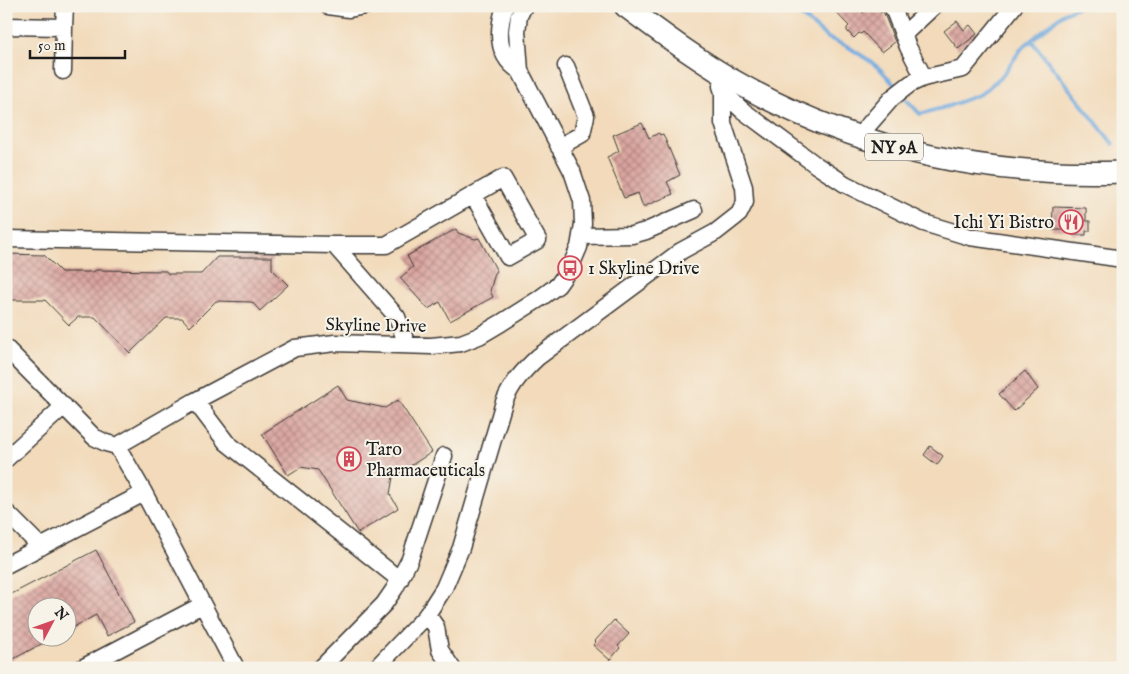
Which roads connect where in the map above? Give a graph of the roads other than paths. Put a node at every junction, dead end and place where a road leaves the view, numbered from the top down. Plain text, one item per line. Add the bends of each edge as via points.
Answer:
1 (65, 6) edge
2 (328, 6) edge
3 (366, 6) edge
4 (505, 6) edge
5 (524, 6) edge
6 (625, 6) edge
7 (896, 6) edge
8 (934, 6) edge
9 (1014, 6) edge
10 (6, 26) edge
11 (64, 27) junction
12 (903, 35) junction
13 (566, 66) dead end
14 (63, 71) dead end
15 (520, 71) junction
16 (917, 81) junction
17 (723, 83) junction
18 (858, 137) junction
19 (559, 147) junction
20 (1123, 172) edge
21 (473, 195) junction
22 (694, 210) dead end
23 (582, 236) junction
24 (6, 239) edge
25 (334, 245) junction
26 (1123, 259) edge
27 (407, 345) junction
28 (6, 348) edge
29 (195, 401) junction
30 (64, 406) junction
31 (117, 446) junction
32 (444, 456) dead end
33 (6, 460) edge
34 (144, 493) junction
35 (6, 512) edge
36 (41, 547) junction
37 (6, 565) edge
38 (400, 580) junction
39 (202, 605) junction
40 (427, 614) junction
41 (82, 668) edge
42 (236, 668) edge
43 (322, 668) edge
44 (376, 668) edge
45 (452, 668) edge

1 - 11 street
2 - 3 street via 349,9
4 - 15 street, Skyline Drive via 500,30 501,47 506,59
5 - 15 street, Skyline Drive via 517,31
6 - 17 main road, NY 9A
7 - 12 street via 893,8
8 - 12 street
9 - 16 street via 963,68
10 - 11 street
11 - 14 street
12 - 16 street
13 - 19 street via 586,116 582,134
15 - 19 street, Skyline Drive
16 - 18 street via 892,98
17 - 18 main road, NY 9A
17 - 26 street via 742,110 823,170 924,223 970,236
17 - 40 street via 724,123 744,186 745,202 740,214 681,251 538,357 519,376 504,402 461,548 444,588
18 - 20 main road, NY 9A via 980,165 1058,172
19 - 23 street, Skyline Drive via 581,196
21 - 21 street via 503,178 538,240 508,257
21 - 25 street via 386,245
22 - 23 street via 632,235
23 - 27 street, Skyline Drive via 564,277 535,302 462,343
24 - 25 street
25 - 27 street via 397,316
27 - 29 street, Skyline Drive via 334,343 296,348
28 - 30 street
29 - 31 street, Skyline Drive
29 - 38 street via 226,442
30 - 31 street via 94,436
30 - 33 street
31 - 34 street
32 - 38 street
34 - 36 street
34 - 39 street
35 - 36 street
36 - 37 street
38 - 43 street via 384,604
39 - 41 street
39 - 42 street
40 - 44 street
40 - 45 street via 436,627 440,650

